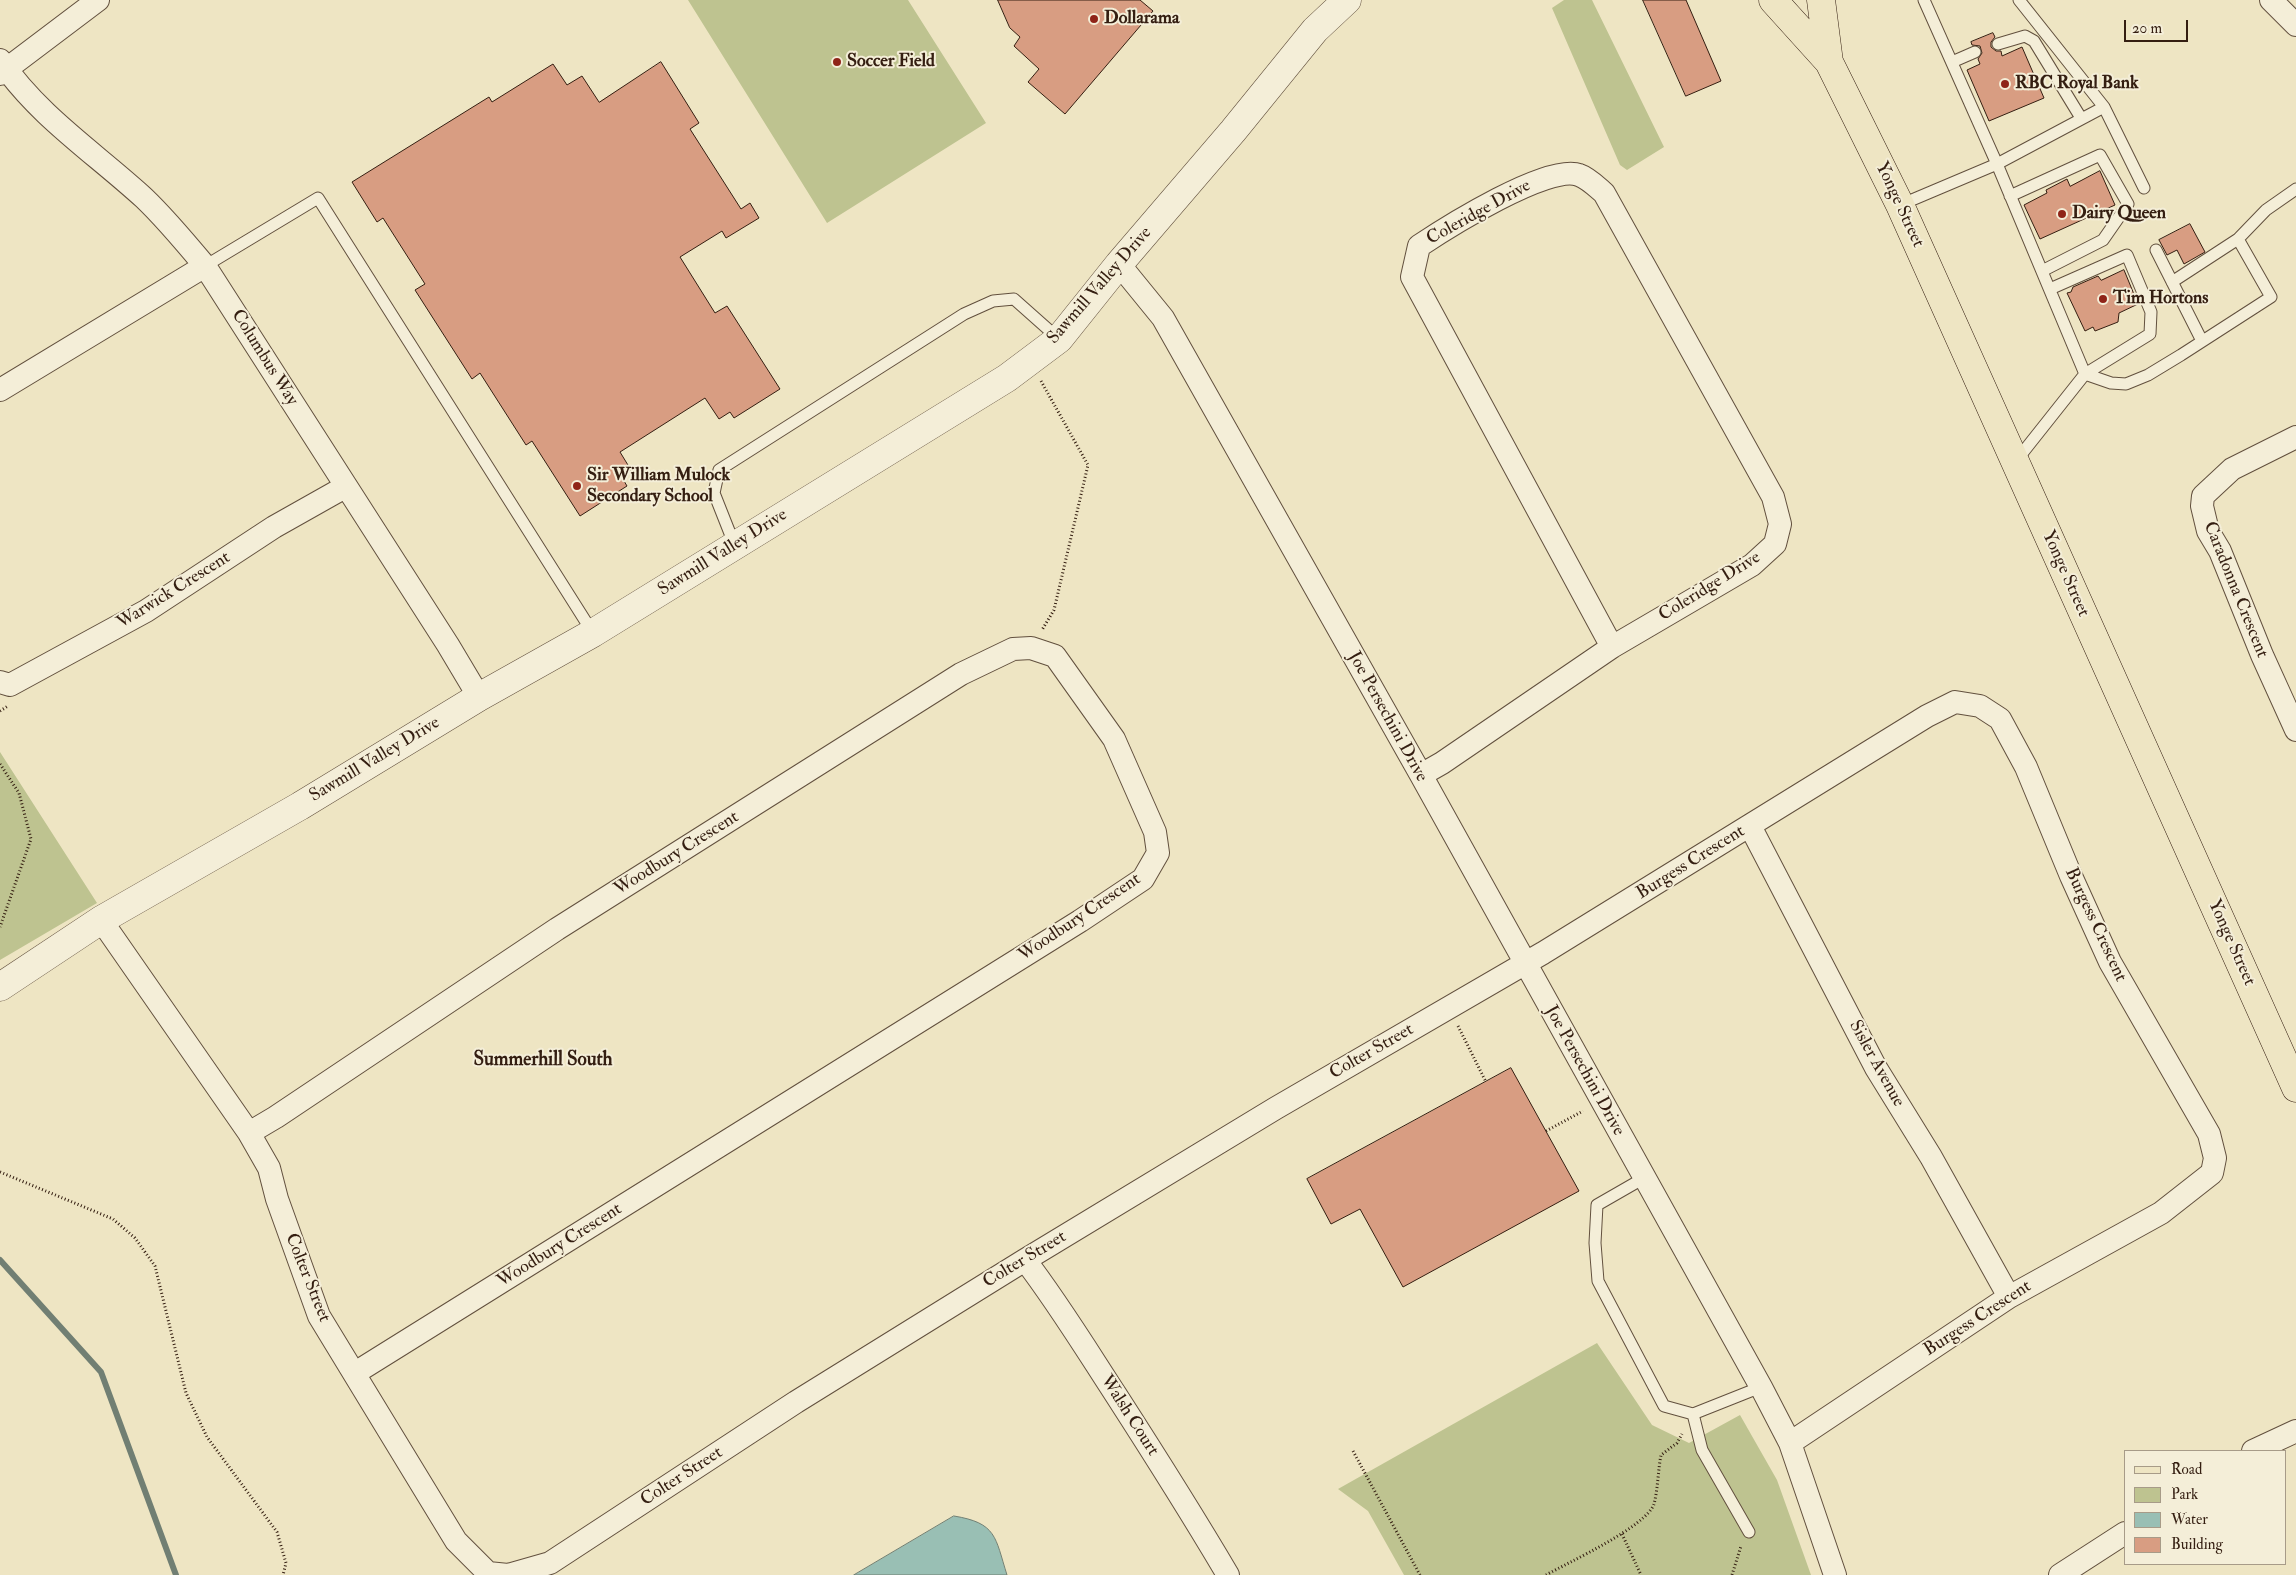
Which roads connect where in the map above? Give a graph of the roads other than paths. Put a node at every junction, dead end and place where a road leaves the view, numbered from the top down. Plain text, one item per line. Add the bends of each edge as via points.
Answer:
1 (98, 0) edge
2 (1347, 0) edge
3 (1773, 0) edge
4 (1821, 0) edge
5 (2019, 0) edge
6 (2271, 0) edge
7 (1928, 1) edge
8 (2296, 25) edge
9 (1998, 44) dead end
10 (1975, 52) dead end
11 (1829, 62) junction
12 (1952, 62) junction
13 (2, 68) edge
14 (2104, 107) junction
15 (2082, 118) junction
16 (1997, 164) junction
17 (2144, 188) dead end
18 (2296, 189) edge
19 (2010, 196) junction
20 (1900, 205) junction
21 (2238, 239) junction
22 (2156, 250) dead end
23 (1119, 264) junction
24 (205, 266) junction
25 (2042, 271) junction
26 (2172, 282) junction
27 (2050, 289) junction
28 (1059, 339) junction
29 (2202, 341) junction
30 (2084, 374) junction
31 (0, 390) edge
32 (2296, 436) edge
33 (2015, 462) junction
34 (345, 487) junction
35 (735, 546) junction
36 (594, 633) junction
37 (1612, 647) junction
38 (0, 682) edge
39 (479, 697) junction
40 (2296, 730) edge
41 (1421, 775) junction
42 (1750, 826) junction
43 (101, 920) junction
44 (1524, 964) junction
45 (0, 987) edge
46 (2296, 1088) edge
47 (249, 1133) junction
48 (1644, 1178) junction
49 (1025, 1260) junction
50 (2009, 1298) junction
51 (355, 1373) junction
52 (1761, 1387) junction
53 (1692, 1414) junction
54 (2296, 1431) edge
55 (1790, 1442) junction
56 (2255, 1450) edge
57 (1749, 1532) dead end
58 (2124, 1535) edge
59 (1228, 1575) edge
60 (1835, 1575) edge
61 (2060, 1575) edge

1 - 13 street
2 - 23 street, Sawmill Valley Drive via 1315,30
3 - 11 main road, Yonge Street
4 - 11 main road, Yonge Street
5 - 14 lane
6 - 8 street
7 - 12 lane
9 - 15 lane via 2025,36 2034,41
10 - 12 lane
11 - 20 main road, Yonge Street
12 - 16 lane
13 - 24 street, Columbus Way via 48,117 156,210
14 - 15 lane
14 - 17 lane
15 - 16 lane
16 - 19 lane
16 - 20 lane
18 - 21 lane via 2266,210
19 - 25 lane
19 - 25 lane via 2100,155 2128,204 2103,240
20 - 33 main road, Yonge Street
21 - 26 lane
21 - 29 lane via 2271,298
22 - 26 lane
23 - 28 street, Sawmill Valley Drive
23 - 41 street, Joe Persechini Drive via 1163,318
24 - 31 street
24 - 34 street, Columbus Way
24 - 36 lane via 318,198
25 - 27 lane
26 - 29 lane
27 - 30 lane
27 - 30 lane via 2128,255 2152,312 2150,334
28 - 35 street, Sawmill Valley Drive via 1008,378
28 - 35 lane via 1014,299 993,300 956,319 719,470 714,493
29 - 30 lane via 2126,384 2111,383
30 - 33 lane
32 - 40 street, Caradonna Crescent via 2232,469 2203,496 2202,506 2208,530 2220,551
33 - 46 main road, Yonge Street
34 - 38 street, Warwick Crescent via 274,527 146,611 10,685
34 - 39 street, Columbus Way
35 - 36 street, Sawmill Valley Drive
36 - 39 street, Sawmill Valley Drive
37 - 37 street, Coleridge Drive via 1752,565 1775,544 1780,524 1773,497 1604,193 1578,174 1562,175 1527,184 1419,246 1412,277
37 - 41 street, Coleridge Drive
39 - 43 street, Sawmill Valley Drive via 300,806
41 - 44 street, Joe Persechini Drive
42 - 44 street, Burgess Crescent
42 - 50 street, Sisler Avenue via 1876,1068 1931,1156
42 - 50 street, Burgess Crescent via 1927,716 1955,702 1980,706 2000,719 2026,767 2110,962 2209,1134 2215,1158 2212,1173 2161,1212
43 - 45 street, Sawmill Valley Drive
43 - 47 street, Colter Street
44 - 48 street, Joe Persechini Drive
44 - 49 street, Colter Street via 1276,1108
47 - 51 street, Colter Street via 269,1168 319,1316
47 - 51 street, Woodbury Crescent via 557,929 961,674 1013,649 1031,648 1054,656 1114,740 1155,832 1158,853 1143,879
48 - 52 street, Joe Persechini Drive
48 - 53 lane via 1597,1205 1598,1281 1664,1406
49 - 51 street, Colter Street via 796,1402 550,1564 508,1575 488,1572 456,1541
49 - 59 street, Walsh Court via 1049,1291 1196,1519
50 - 55 street, Burgess Crescent
52 - 53 lane
52 - 55 street, Joe Persechini Drive
53 - 57 lane via 1702,1450
54 - 56 street
55 - 60 street, Joe Persechini Drive
58 - 61 street

